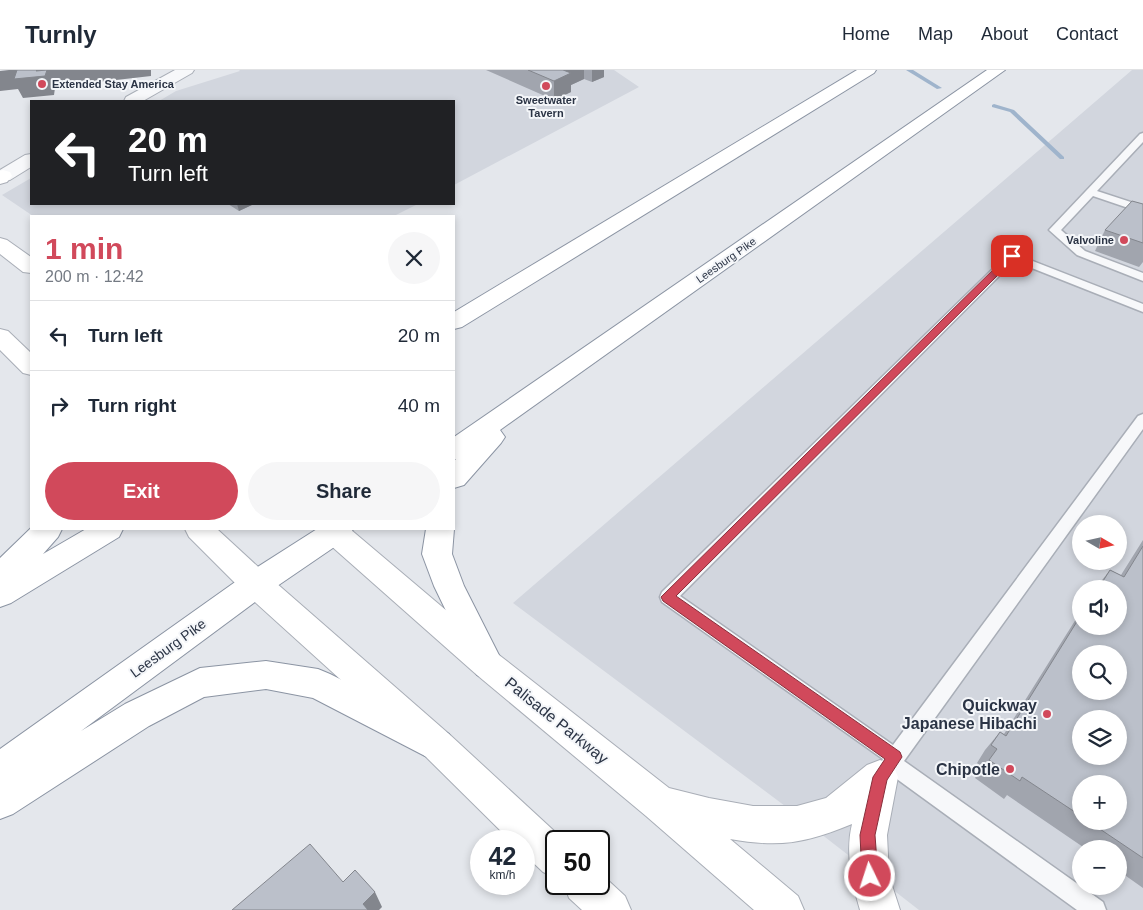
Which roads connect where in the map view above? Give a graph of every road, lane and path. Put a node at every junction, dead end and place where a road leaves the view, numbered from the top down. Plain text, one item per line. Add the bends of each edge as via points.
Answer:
1 (186, 70) edge
2 (868, 70) edge
3 (997, 70) edge
4 (134, 100) edge
5 (1143, 136) edge
6 (30, 160) edge
7 (1, 177) edge
8 (1091, 192) junction
9 (1143, 210) edge
10 (4, 243) edge
11 (30, 266) edge
12 (1143, 277) edge
13 (1143, 308) edge
14 (455, 321) edge
15 (0, 336) edge
16 (30, 366) edge
17 (524, 402) junction
18 (1143, 419) edge
19 (455, 449) edge
20 (455, 477) edge
21 (47, 530) edge
22 (107, 530) edge
23 (200, 530) edge
24 (335, 530) edge
25 (440, 530) edge
26 (0, 574) edge
27 (256, 584) junction
28 (0, 594) edge
29 (488, 665) junction
30 (437, 745) junction
31 (889, 766) junction
32 (0, 770) edge
33 (0, 801) edge
34 (660, 803) junction
35 (545, 848) edge
36 (595, 895) edge
37 (611, 910) edge
38 (784, 910) edge
39 (880, 910) edge
40 (1095, 910) edge

1 - 4 street
2 - 14 main road
3 - 17 main road, Leesburg Pike
5 - 8 lane
6 - 7 street
8 - 9 lane
8 - 12 lane via 1055,230 1081,253
10 - 11 main road
13 - 31 lane via 1012,256 668,597
15 - 16 main road
17 - 19 main road, Leesburg Pike
17 - 20 main road
18 - 31 lane
21 - 26 main road
22 - 28 main road
23 - 27 main road
24 - 27 main road, Leesburg Pike
24 - 29 main road, Palisade Parkway
25 - 29 main road via 437,554
27 - 30 main road
27 - 32 main road, Leesburg Pike
29 - 34 main road, Palisade Parkway
30 - 33 main road via 318,684 266,675 200,683 138,715
30 - 35 main road
31 - 34 main road via 840,811 788,827 734,823
31 - 39 main road via 868,835 870,876
31 - 40 lane
34 - 38 main road, Palisade Parkway
36 - 37 main road

